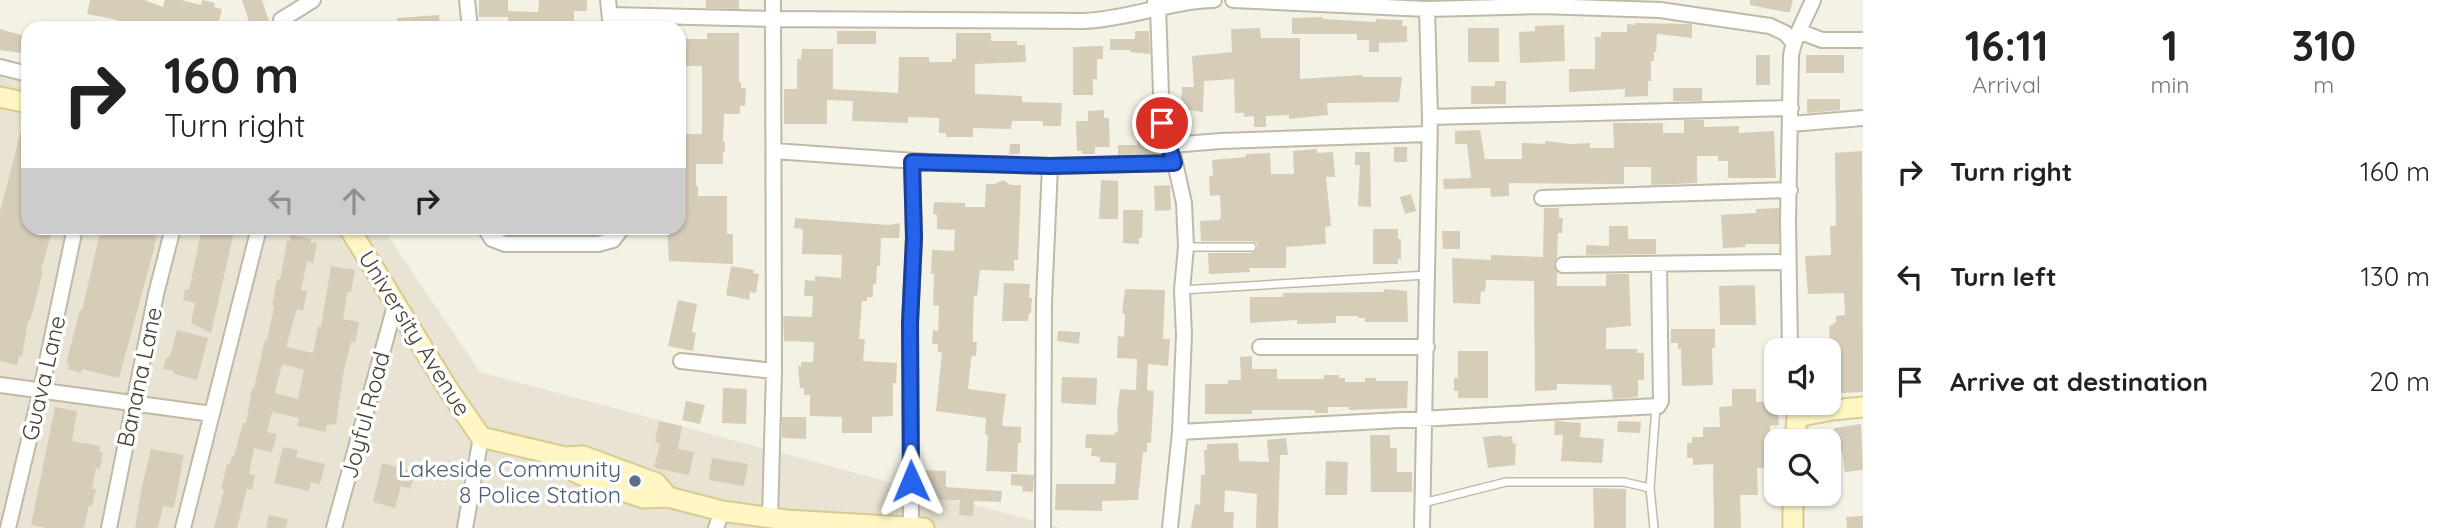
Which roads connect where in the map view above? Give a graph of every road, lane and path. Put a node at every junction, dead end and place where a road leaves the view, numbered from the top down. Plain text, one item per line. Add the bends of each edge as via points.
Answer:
1 (313, 0) edge
2 (467, 0) edge
3 (772, 0) edge
4 (1195, 0) edge
5 (1214, 0) edge
6 (1233, 0) edge
7 (1813, 0) edge
8 (1340, 2) edge
9 (1156, 4) edge
10 (1661, 5) edge
11 (1427, 9) junction
12 (610, 14) edge
13 (772, 19) junction
14 (281, 20) dead end
15 (469, 21) edge
16 (1797, 37) junction
17 (1863, 40) edge
18 (0, 67) edge
19 (21, 72) edge
20 (1, 102) edge
21 (21, 103) edge
22 (1791, 108) junction
23 (1430, 117) junction
24 (1863, 118) edge
25 (1791, 124) junction
26 (1429, 134) junction
27 (1171, 145) junction
28 (774, 151) junction
29 (912, 162) junction
30 (1174, 163) junction
31 (1050, 166) junction
32 (1790, 190) junction
33 (1542, 198) dead end
34 (74, 235) edge
35 (171, 235) edge
36 (257, 235) edge
37 (353, 235) edge
38 (489, 235) edge
39 (617, 235) edge
40 (1186, 247) junction
41 (1252, 247) dead end
42 (1788, 262) junction
43 (1563, 265) dead end
44 (1660, 265) junction
45 (1428, 275) junction
46 (1182, 290) junction
47 (396, 302) junction
48 (1790, 338) edge
49 (1260, 347) dead end
50 (1427, 347) junction
51 (681, 361) dead end
52 (774, 371) junction
53 (0, 385) edge
54 (41, 390) junction
55 (133, 404) junction
56 (1656, 406) junction
57 (1863, 407) edge
58 (1841, 409) edge
59 (212, 414) junction
60 (1426, 417) junction
61 (1180, 432) junction
62 (481, 437) junction
63 (1650, 488) junction
64 (1423, 503) junction
65 (1793, 506) edge
66 (770, 518) junction
67 (719, 519) edge
68 (911, 527) edge
69 (8, 528) edge
70 (109, 528) edge
71 (183, 528) edge
72 (334, 528) edge
73 (465, 528) edge
74 (924, 528) edge
75 (1043, 528) edge
76 (1170, 528) edge
77 (1422, 528) edge
78 (1654, 528) edge
79 (1793, 528) edge

1 - 14 street
2 - 15 street
3 - 13 street
4 - 5 street
4 - 9 street
6 - 8 street
7 - 16 street
8 - 11 street
9 - 13 street via 1135,15 1096,20
9 - 27 street via 1162,123
10 - 11 street
10 - 16 street via 1770,26
11 - 23 street
12 - 13 street
13 - 28 street
16 - 17 street
16 - 22 street
18 - 19 street
20 - 21 street
22 - 23 street
22 - 25 street
23 - 26 street
24 - 25 street
25 - 32 street
26 - 27 street
26 - 45 street
27 - 30 street
28 - 29 street
28 - 52 street
29 - 31 street
29 - 68 street
30 - 31 street
30 - 40 street via 1184,203
31 - 75 street
32 - 33 street
32 - 42 street
34 - 54 street, Guava Lane
35 - 55 street, Banana Lane
36 - 59 street
37 - 47 street, University Avenue
38 - 39 street via 505,244 598,244
40 - 41 lane
40 - 46 street
42 - 44 street
42 - 48 street
43 - 44 street
44 - 56 street via 1661,401
45 - 46 lane
45 - 50 street
46 - 61 street
47 - 62 street, University Avenue
47 - 72 street, Joyful Road
49 - 50 street
50 - 60 street
51 - 52 street
52 - 66 street
53 - 54 street
54 - 55 street
54 - 69 street, Guava Lane
55 - 59 street
55 - 70 street, Banana Lane
56 - 60 street
56 - 63 lane
57 - 58 street
59 - 71 street
60 - 61 street
60 - 64 street
61 - 76 street
62 - 67 street, University Avenue via 565,457 573,471 604,485 644,498 668,497
62 - 73 street
63 - 64 lane via 1624,482 1506,482
63 - 78 lane
64 - 77 street
65 - 79 street
66 - 67 street, University Avenue
66 - 68 street, University Avenue
68 - 74 street, University Avenue

